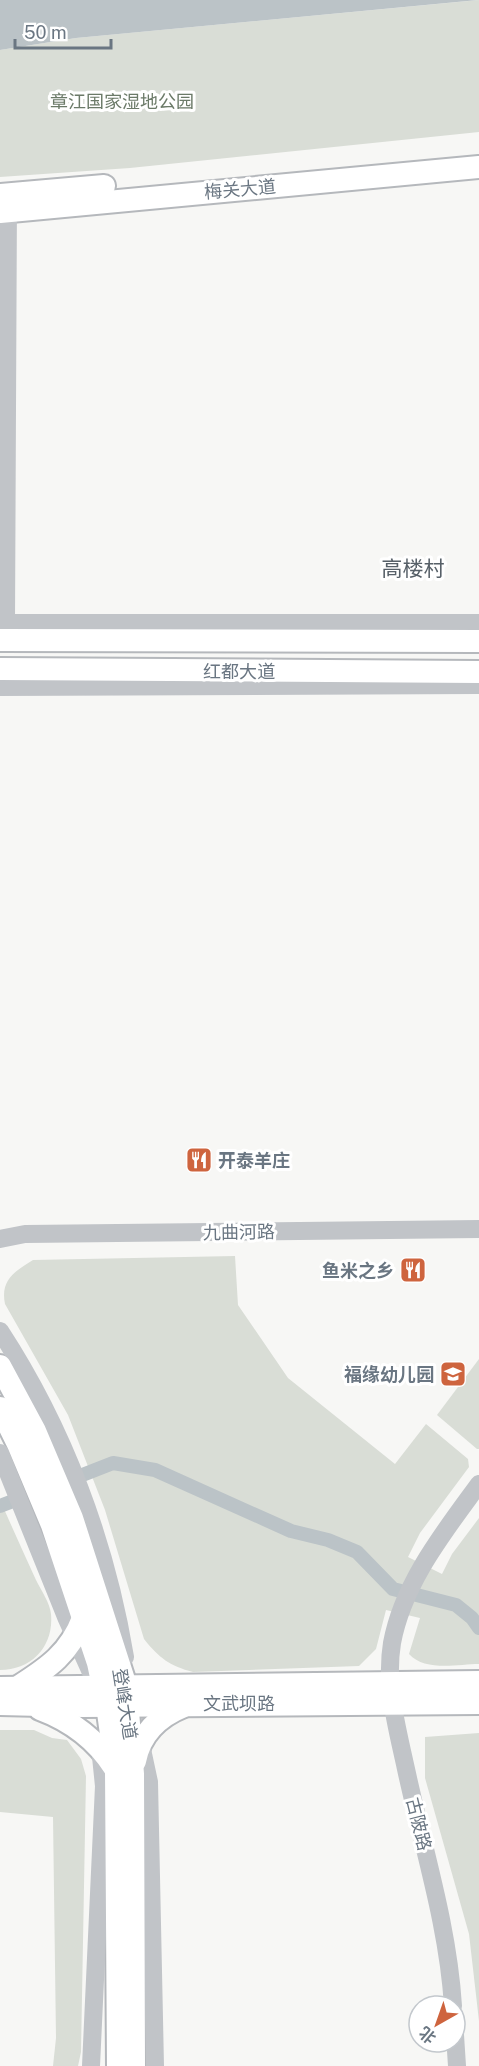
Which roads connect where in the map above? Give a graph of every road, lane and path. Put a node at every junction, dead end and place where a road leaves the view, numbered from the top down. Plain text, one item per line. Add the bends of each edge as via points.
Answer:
1 (479, 153) edge
2 (479, 167) edge
3 (4, 203) edge
4 (479, 623) edge
5 (2, 628) edge
6 (479, 641) edge
7 (0, 669) edge
8 (479, 672) edge
9 (479, 685) edge
10 (0, 687) edge
11 (479, 1229) edge
12 (0, 1239) edge
13 (0, 1331) edge
14 (0, 1366) edge
15 (0, 1407) edge
16 (26, 1438) edge
17 (479, 1484) edge
18 (63, 1525) junction
19 (79, 1628) junction
20 (108, 1628) junction
21 (125, 1657) junction
22 (479, 1682) edge
23 (176, 1685) junction
24 (14, 1693) edge
25 (390, 1693) junction
26 (426, 1693) junction
27 (116, 1696) junction
28 (479, 1703) edge
29 (0, 1704) edge
30 (196, 1704) junction
31 (141, 1743) junction
32 (100, 1748) junction
33 (124, 1772) junction
34 (452, 1994) edge
35 (92, 2066) edge
36 (118, 2066) edge
37 (134, 2066) edge
38 (155, 2066) edge

1 - 3 main road, 梅关大道
2 - 3 main road, 梅关大道
3 - 5 street
4 - 5 street
5 - 6 main road, 红都大道
7 - 8 main road, 红都大道
9 - 10 street
11 - 12 street, 九曲河路 via 25,1234
13 - 16 street via 18,1359
14 - 16 main road, 登峰大道
15 - 16 main road, 登峰大道
16 - 18 main road, 登峰大道
16 - 18 street
17 - 25 street, 古陂路 via 427,1557 411,1589 392,1642
18 - 19 main road, 登峰大道
18 - 20 main road, 登峰大道
18 - 21 street via 118,1616
19 - 24 main road via 58,1659
19 - 27 main road, 登峰大道
20 - 21 main road
20 - 27 main road, 登峰大道
21 - 23 main road via 147,1675
21 - 27 street
22 - 26 main road, 文武坝路
23 - 25 main road, 文武坝路
23 - 27 main road, 文武坝路
24 - 27 main road, 文武坝路
24 - 29 main road, 文武坝路
24 - 32 main road via 68,1722
25 - 26 main road, 文武坝路
25 - 30 main road, 文武坝路
25 - 34 street, 古陂路 via 450,1959
26 - 28 main road, 文武坝路
27 - 30 main road, 文武坝路
27 - 31 street
27 - 32 street
27 - 33 main road, 登峰大道
30 - 31 main road via 165,1715
31 - 33 main road
31 - 38 street via 149,1782
32 - 33 main road
32 - 35 street via 104,1786
33 - 36 main road, 登峰大道
33 - 37 main road, 登峰大道

